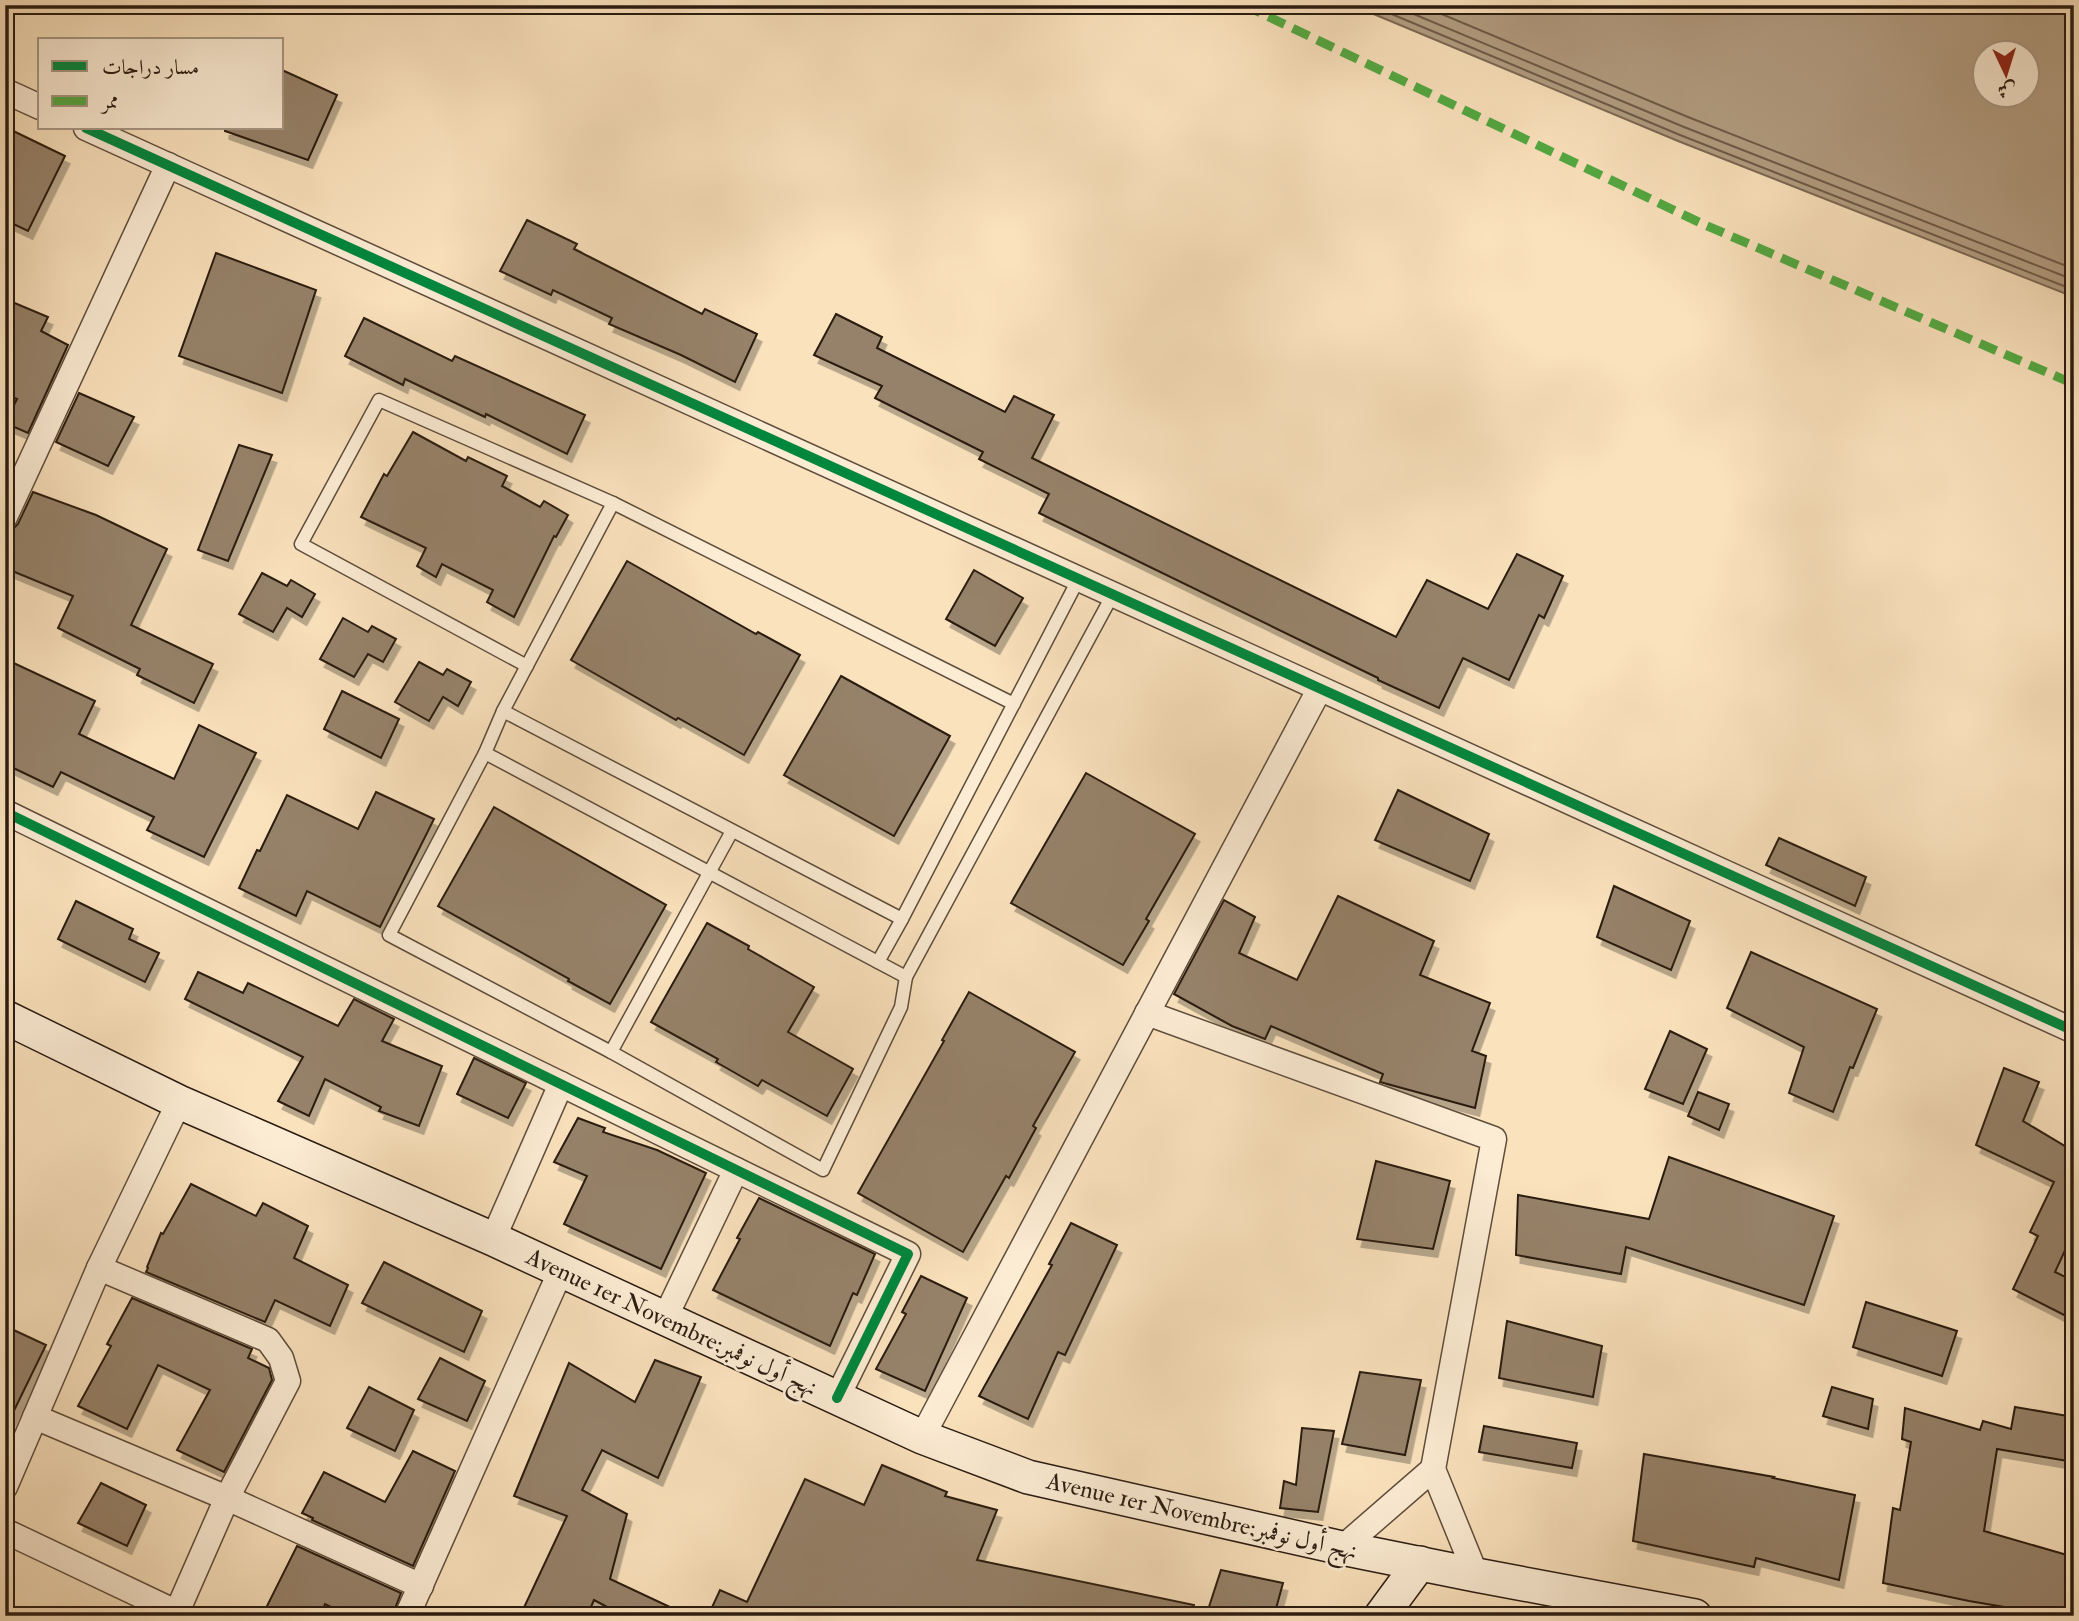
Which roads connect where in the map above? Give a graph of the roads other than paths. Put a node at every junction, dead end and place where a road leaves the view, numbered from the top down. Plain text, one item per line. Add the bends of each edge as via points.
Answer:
1 (5, 91) edge
2 (38, 106) edge
3 (90, 130) edge
4 (168, 165) junction
5 (613, 503) junction
6 (5, 517) edge
7 (1078, 580) junction
8 (1112, 596) junction
9 (527, 666) junction
10 (1320, 690) junction
11 (1014, 704) junction
12 (503, 710) junction
13 (485, 753) junction
14 (5, 812) edge
15 (732, 831) junction
16 (710, 873) junction
17 (902, 919) junction
18 (878, 962) junction
19 (906, 977) junction
20 (1147, 1013) junction
21 (5, 1017) edge
22 (2074, 1031) edge
23 (611, 1052) junction
24 (561, 1084) junction
25 (179, 1102) junction
26 (736, 1170) junction
27 (493, 1239) junction
28 (99, 1268) junction
29 (561, 1270) junction
30 (665, 1318) junction
31 (837, 1398) junction
32 (35, 1418) junction
33 (922, 1437) junction
34 (1433, 1469) junction
35 (5, 1487) edge
36 (228, 1498) junction
37 (5, 1531) edge
38 (1342, 1548) junction
39 (1420, 1563) junction
40 (1476, 1576) junction
41 (421, 1586) junction
42 (181, 1614) edge
43 (407, 1616) edge
44 (1381, 1616) edge
45 (1695, 1616) edge

1 - 2 street
3 - 4 street
4 - 6 street
4 - 7 street
5 - 9 lane
5 - 9 lane via 379,400 301,544
5 - 11 lane
7 - 8 street
7 - 11 lane
8 - 10 street
8 - 19 lane
9 - 12 lane
10 - 20 street
10 - 22 street
11 - 17 lane
12 - 13 lane
12 - 15 lane
13 - 16 lane
13 - 23 lane via 389,935
14 - 24 street
15 - 16 lane
15 - 17 lane
16 - 18 lane
16 - 23 lane
17 - 18 lane
18 - 19 lane
19 - 23 lane via 901,1007 823,1170
20 - 33 street
20 - 34 street via 1494,1139
21 - 25 main road, Avenue 1er Novembre;نهج أول نوفمبر
24 - 26 street
24 - 27 street
25 - 27 main road, Avenue 1er Novembre;نهج أول نوفمبر
25 - 28 street
26 - 30 street
26 - 31 street via 908,1254
27 - 29 main road, Avenue 1er Novembre;نهج أول نوفمبر
28 - 32 street
28 - 36 street via 268,1340 281,1358 288,1381
29 - 30 main road, Avenue 1er Novembre;نهج أول نوفمبر
29 - 41 street
30 - 31 main road, Avenue 1er Novembre;نهج أول نوفمبر
31 - 33 main road, Avenue 1er Novembre;نهج أول نوفمبر
32 - 35 street
32 - 36 street
33 - 38 main road, Avenue 1er Novembre;نهج أول نوفمبر via 1028,1477
34 - 38 street
34 - 40 street
36 - 41 street
36 - 42 street
37 - 42 street
38 - 39 main road, Avenue 1er Novembre;نهج أول نوفمبر
39 - 40 main road, Avenue 1er Novembre;نهج أول نوفمبر
39 - 44 main road
40 - 45 main road, Avenue 1er Novembre;نهج أول نوفمبر
41 - 43 street

